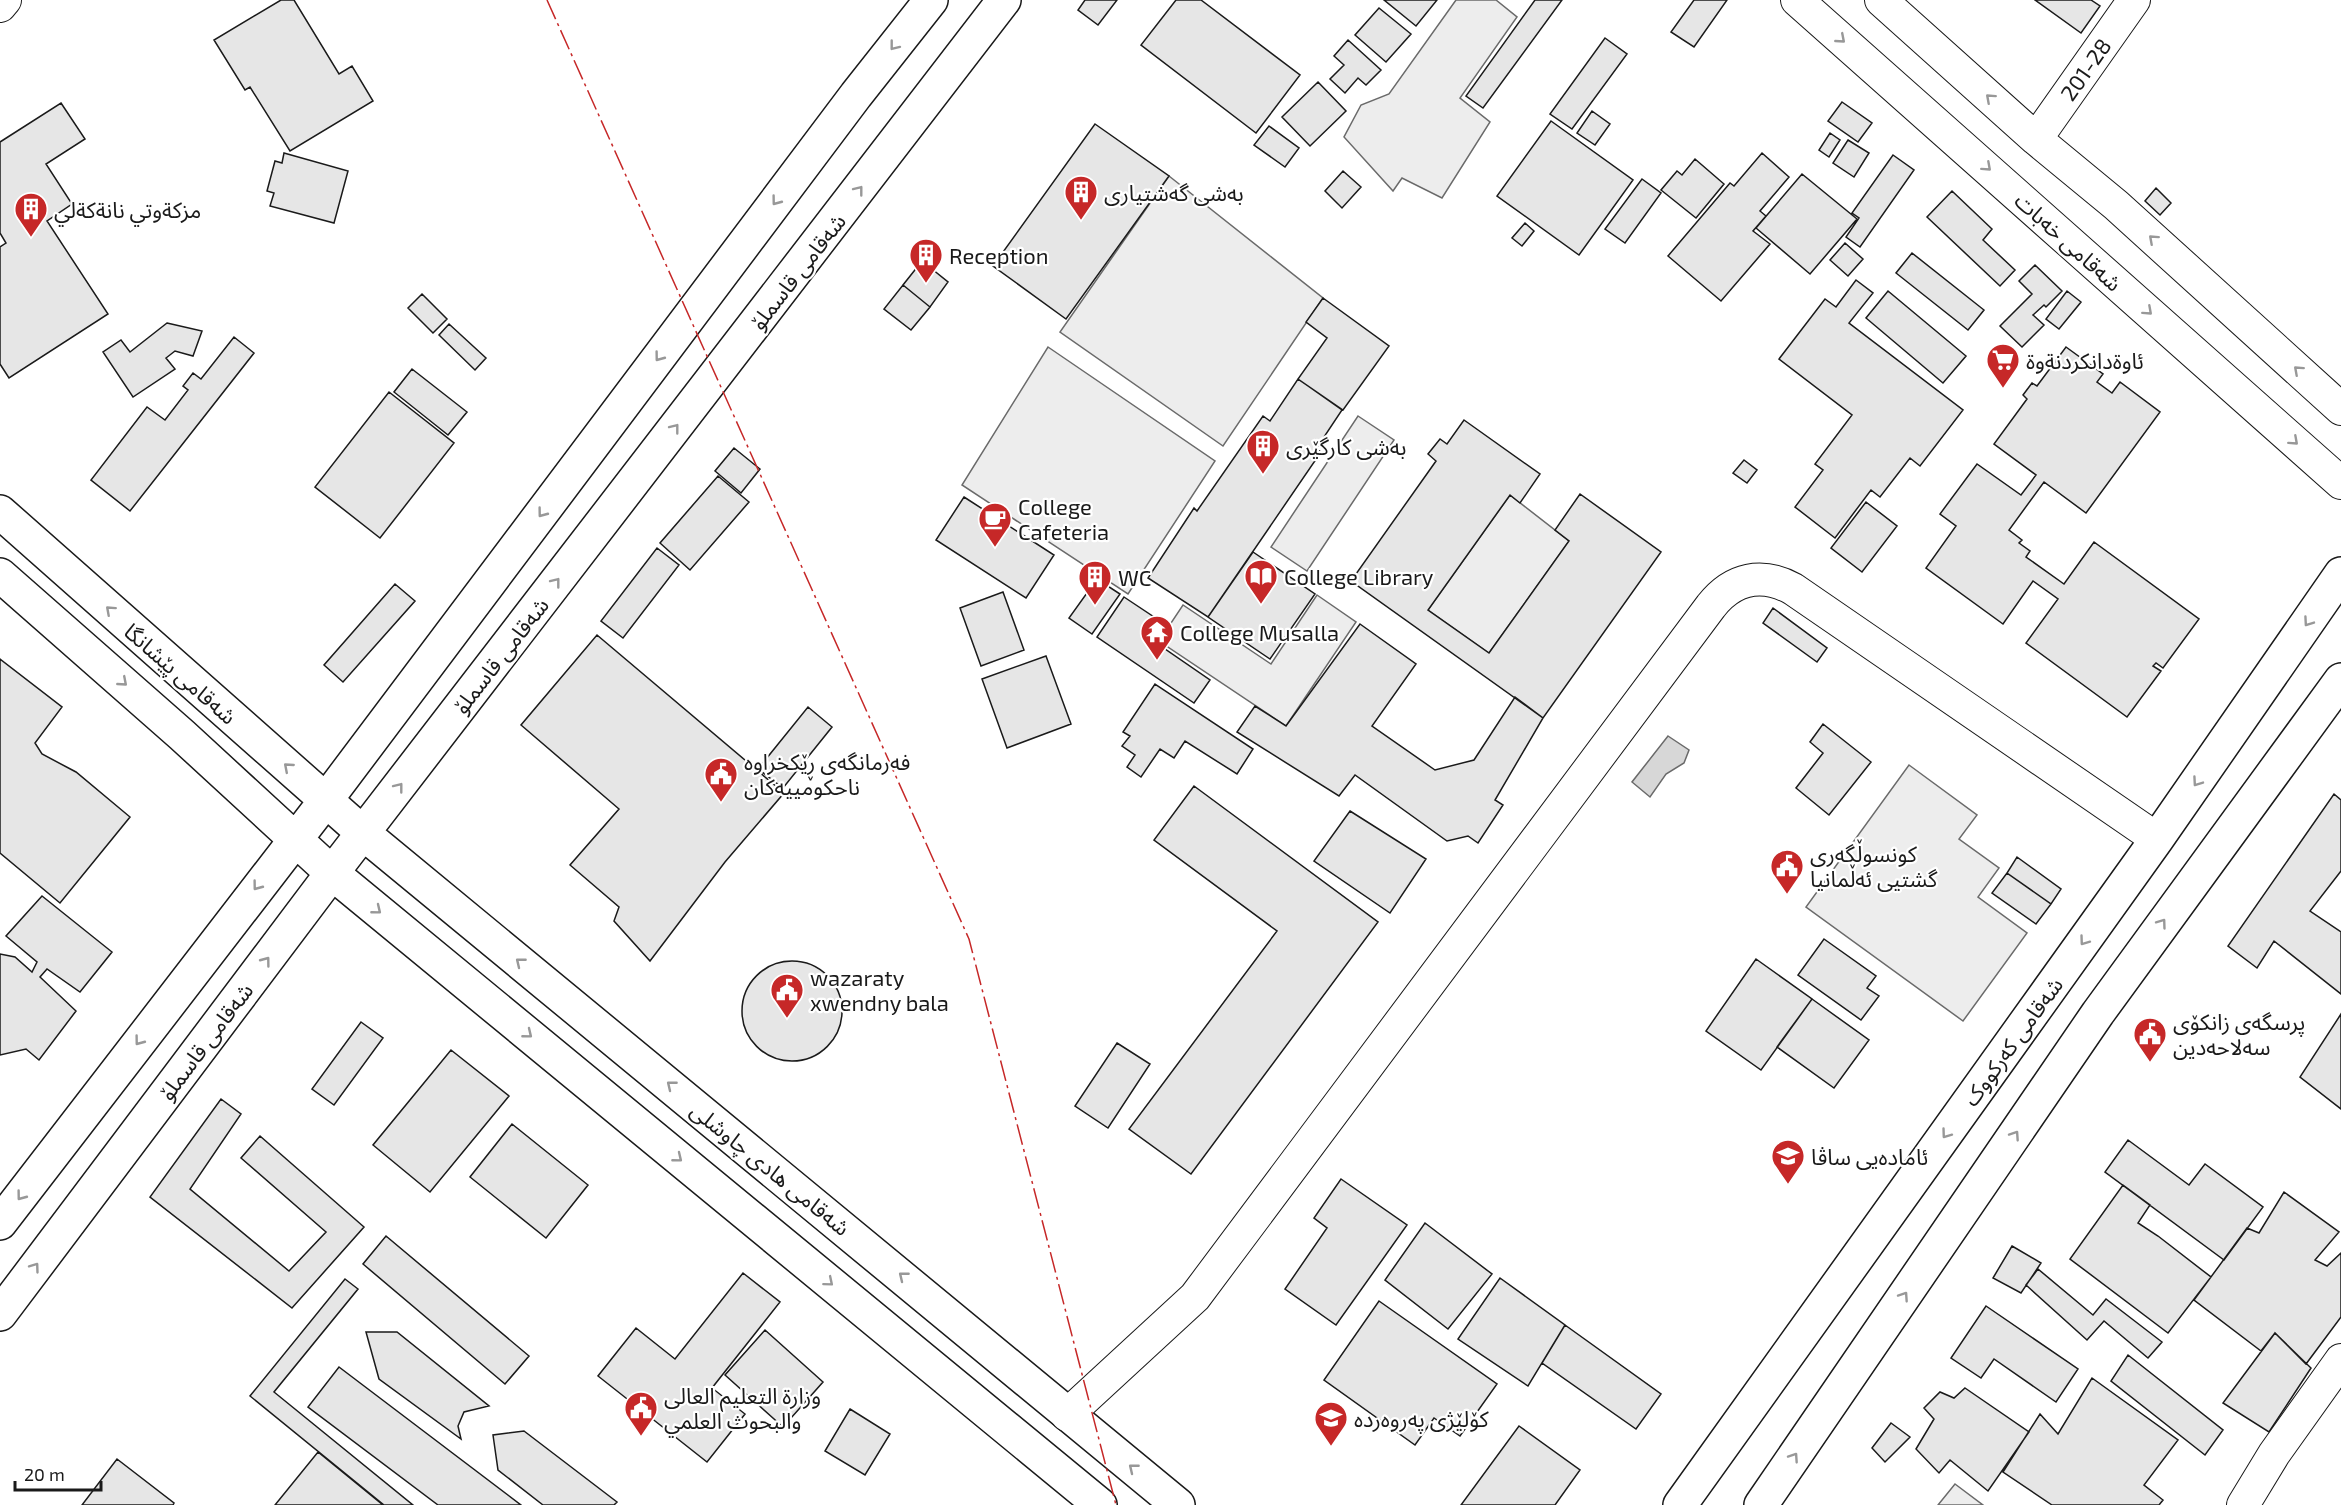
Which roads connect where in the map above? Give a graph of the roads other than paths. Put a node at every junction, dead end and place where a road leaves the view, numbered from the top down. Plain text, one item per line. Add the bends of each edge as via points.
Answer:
1 (5, 0) edge
2 (931, 0) edge
3 (1005, 0) edge
4 (1797, 0) edge
5 (1881, 0) edge
6 (2134, 0) edge
7 (0, 6) edge
8 (2036, 139) junction
9 (2341, 409) edge
10 (2341, 483) edge
11 (0, 512) edge
12 (0, 574) edge
13 (2341, 574) edge
14 (2341, 680) edge
15 (326, 800) junction
16 (363, 833) junction
17 (293, 839) junction
18 (2157, 839) junction
19 (332, 873) junction
20 (0, 1223) edge
21 (933, 1301) junction
22 (0, 1314) edge
23 (904, 1344) junction
24 (988, 1346) junction
25 (2341, 1360) edge
26 (961, 1390) junction
27 (1067, 1415) junction
28 (1100, 1505) edge
29 (1178, 1505) edge
30 (1680, 1505) edge
31 (1761, 1505) edge
32 (2243, 1505) edge

1 - 7 street
2 -> 15 main road
16 -> 3 main road, شەقامی قاسملۆ
4 -> 10 street, شەقامی خەبات
8 -> 5 street
6 - 8 street, 201-28
9 -> 8 street via 2116,205
15 -> 11 main road, شەقامی پێشانگا
12 -> 17 main road, شەقامی پێشانگا via 183,735
13 -> 18 main road, شەقامی کەرکووک
31 -> 14 main road via 2105,1004
15 - 16 main road, شەقامی پێشانگا
15 - 17 main road
16 - 19 main road, شەقامی قاسملۆ
21 -> 16 main road, شەقامی هادی چاوشلی
17 - 19 main road, شەقامی پێشانگا
17 -> 20 main road
18 - 27 street via 1793,589 1764,578 1733,585 1720,594 1195,1297
18 -> 30 main road, شەقامی کەرکووک
22 -> 19 main road, شەقامی قاسملۆ
19 -> 23 main road
21 - 23 main road via 926,1328
21 - 24 main road, شەقامی هادی چاوشلی
23 - 26 main road
24 - 26 main road via 964,1368
24 - 27 main road, شەقامی هادی چاوشلی
25 - 32 street
26 - 28 main road
29 -> 27 main road, شەقامی هادی چاوشلی

